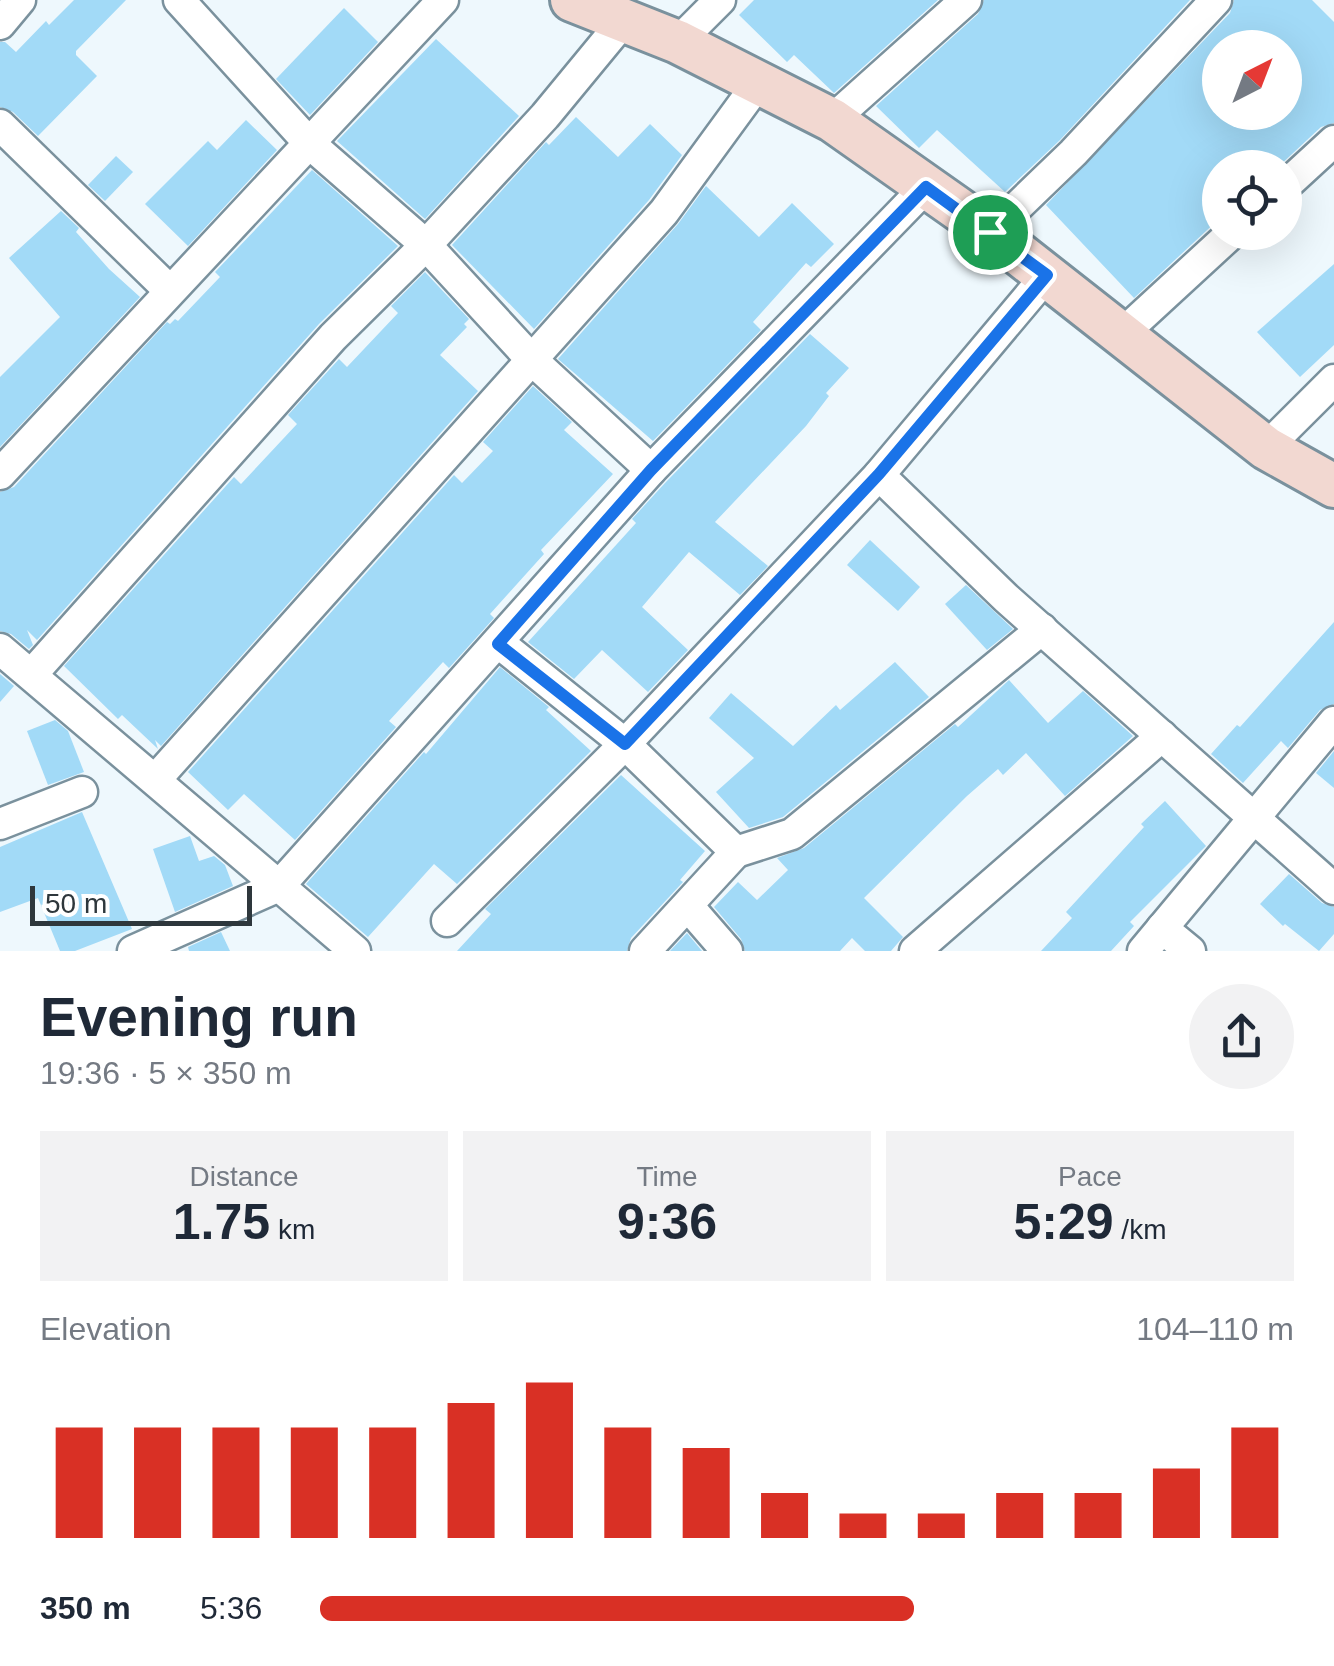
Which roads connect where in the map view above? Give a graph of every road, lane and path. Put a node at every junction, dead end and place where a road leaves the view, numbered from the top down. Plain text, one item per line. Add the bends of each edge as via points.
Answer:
1 (20, 0) edge
2 (178, 0) edge
3 (572, 0) edge
4 (720, 0) edge
5 (966, 0) edge
6 (1216, 0) edge
7 (437, 8) edge
8 (624, 20) junction
9 (0, 24) edge
10 (678, 42) junction
11 (759, 82) junction
12 (832, 120) junction
13 (0, 125) edge
14 (1334, 140) edge
15 (310, 144) junction
16 (1302, 170) edge
17 (926, 187) junction
18 (990, 232) junction
19 (426, 245) junction
20 (1214, 250) edge
21 (1047, 275) junction
22 (170, 291) junction
23 (1120, 336) junction
24 (532, 359) junction
25 (1334, 380) edge
26 (1266, 448) junction
27 (651, 470) junction
28 (0, 474) edge
29 (879, 474) junction
30 (1334, 486) edge
31 (1042, 629) junction
32 (498, 644) junction
33 (0, 648) edge
34 (32, 674) junction
35 (1334, 722) edge
36 (1162, 736) junction
37 (625, 744) junction
38 (156, 779) junction
39 (82, 792) dead end
40 (1255, 820) junction
41 (0, 824) edge
42 (736, 852) junction
43 (279, 886) junction
44 (1334, 889) edge
45 (688, 906) junction
46 (447, 921) dead end
47 (1153, 939) edge
48 (133, 951) edge
49 (355, 951) edge
50 (645, 951) edge
51 (726, 951) edge
52 (915, 951) edge
53 (1190, 951) edge

1 - 9 street
2 - 15 street
3 - 8 street
4 - 10 street
5 - 12 street
6 - 18 street
7 - 15 street
8 - 10 street
8 - 19 street
10 - 11 street
11 - 12 street
11 - 24 street via 664,212
12 - 17 street
13 - 22 street
14 - 16 street
15 - 19 street
15 - 22 street
17 - 18 street
17 - 27 street
18 - 21 street
19 - 24 street
19 - 34 street via 333,337
20 - 23 street
21 - 23 street
21 - 29 street
22 - 28 street
23 - 26 street
24 - 27 street
24 - 38 street
25 - 26 street
26 - 30 street
27 - 32 street
29 - 31 street
29 - 37 street
31 - 36 street
31 - 42 street via 792,834
32 - 37 street
32 - 43 street
33 - 34 street
34 - 38 street
35 - 40 street
36 - 40 street
36 - 52 street
37 - 42 street
37 - 46 street
38 - 43 street
39 - 41 street
40 - 44 street
40 - 47 street
42 - 45 street
43 - 48 street
43 - 49 street
45 - 50 street
45 - 51 street
47 - 53 street

